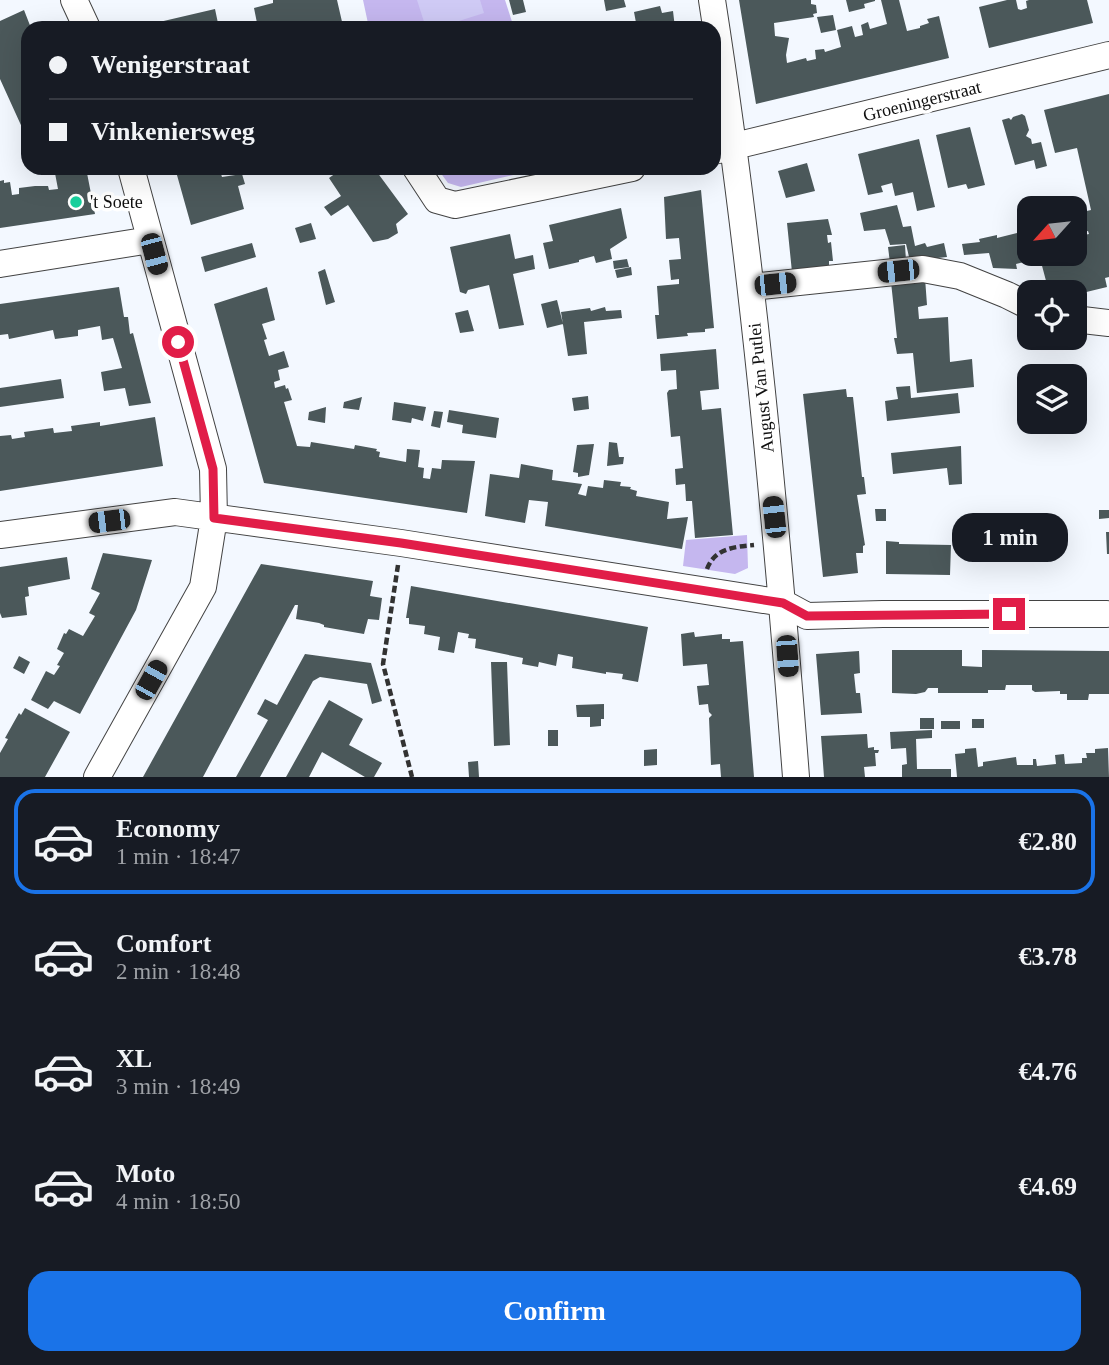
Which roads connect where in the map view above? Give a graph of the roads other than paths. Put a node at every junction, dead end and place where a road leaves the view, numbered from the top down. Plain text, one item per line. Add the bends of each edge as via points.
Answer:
1 (74, 0) edge
2 (712, 0) edge
3 (84, 21) edge
4 (714, 21) edge
5 (1109, 55) edge
6 (721, 112) edge
7 (724, 149) edge
8 (133, 175) edge
9 (421, 175) edge
10 (599, 175) edge
11 (150, 240) junction
12 (0, 264) edge
13 (751, 287) junction
14 (1017, 300) edge
15 (1087, 320) edge
16 (1109, 323) edge
17 (214, 518) junction
18 (0, 535) edge
19 (783, 603) junction
20 (1107, 614) dead end
21 (97, 777) edge
22 (796, 777) edge

1 - 3 street
2 - 4 street, August Van Putlei
5 - 7 street, Groeningerstraat
6 - 7 street, August Van Putlei
7 - 13 street, August Van Putlei
8 - 11 street
9 - 10 street via 438,200 455,205
11 - 12 street
11 - 17 street via 213,469
13 - 14 street via 923,269 960,276
13 - 19 street, August Van Putlei
15 - 16 street
17 - 18 street via 175,512
17 - 19 street
17 - 21 street via 203,587
19 - 20 street via 807,616
19 - 22 street, August Van Putlei

